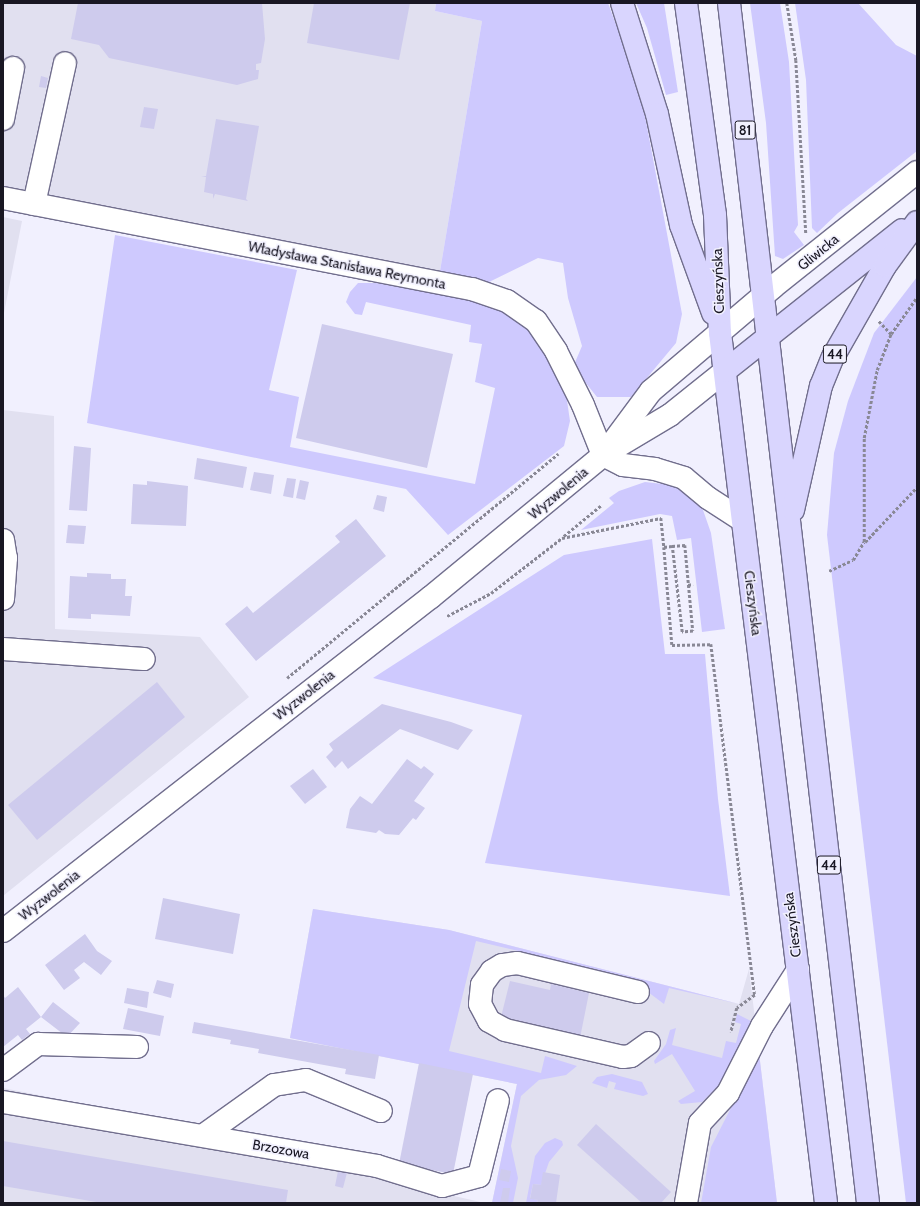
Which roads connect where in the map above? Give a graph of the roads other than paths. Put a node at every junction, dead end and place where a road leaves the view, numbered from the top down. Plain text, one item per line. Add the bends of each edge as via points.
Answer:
1 (622, 3) edge
2 (686, 3) edge
3 (729, 3) edge
4 (65, 63) dead end
5 (13, 68) dead end
6 (3, 119) edge
7 (917, 172) edge
8 (3, 198) edge
9 (34, 204) junction
10 (917, 218) edge
11 (917, 222) edge
12 (762, 297) junction
13 (720, 333) junction
14 (766, 337) junction
15 (725, 371) junction
16 (603, 455) junction
17 (742, 520) junction
18 (790, 527) junction
19 (4, 552) edge
20 (3, 599) edge
21 (3, 649) edge
22 (144, 659) dead end
23 (3, 931) edge
24 (798, 970) junction
25 (638, 992) dead end
26 (649, 1043) dead end
27 (138, 1047) dead end
28 (3, 1070) edge
29 (498, 1100) dead end
30 (3, 1102) edge
31 (381, 1111) dead end
32 (204, 1135) junction
33 (686, 1203) edge
34 (826, 1203) edge
35 (868, 1203) edge

1 - 13 main road via 657,114 681,225
2 - 13 main road, Cieszyńska via 715,214
3 - 12 main road, 81 via 743,109
4 - 9 street
5 - 6 street
7 - 12 street, Gliwicka
8 - 9 street, Władysława Stanisława Reymonta
9 - 16 street, Władysława Stanisława Reymonta via 472,289 507,301 536,321 556,351 583,405
10 - 14 main road
11 - 18 main road, 44 via 885,266 833,358 821,386
12 - 13 street, Gliwicka
12 - 14 main road, 81
13 - 15 main road, Cieszyńska
13 - 16 street, Wyzwolenia via 651,391
14 - 15 main road
14 - 18 main road, 81
15 - 16 street, Wyzwolenia via 670,415
15 - 17 main road, Cieszyńska
16 - 17 street via 623,465 655,469 684,478
16 - 23 street, Wyzwolenia via 431,597
17 - 24 main road, Cieszyńska
18 - 35 main road, 44
19 - 20 street
21 - 22 street
24 - 33 street via 762,1026 728,1093 700,1123
24 - 34 main road, Cieszyńska
25 - 26 street via 525,964 510,963 496,968 487,976 480,994 480,1004 489,1021 505,1030 622,1057 631,1056
27 - 28 street via 38,1044
29 - 32 street, Brzozowa via 479,1176 442,1186 377,1166
30 - 32 street, Brzozowa
31 - 32 street via 306,1080 274,1086

